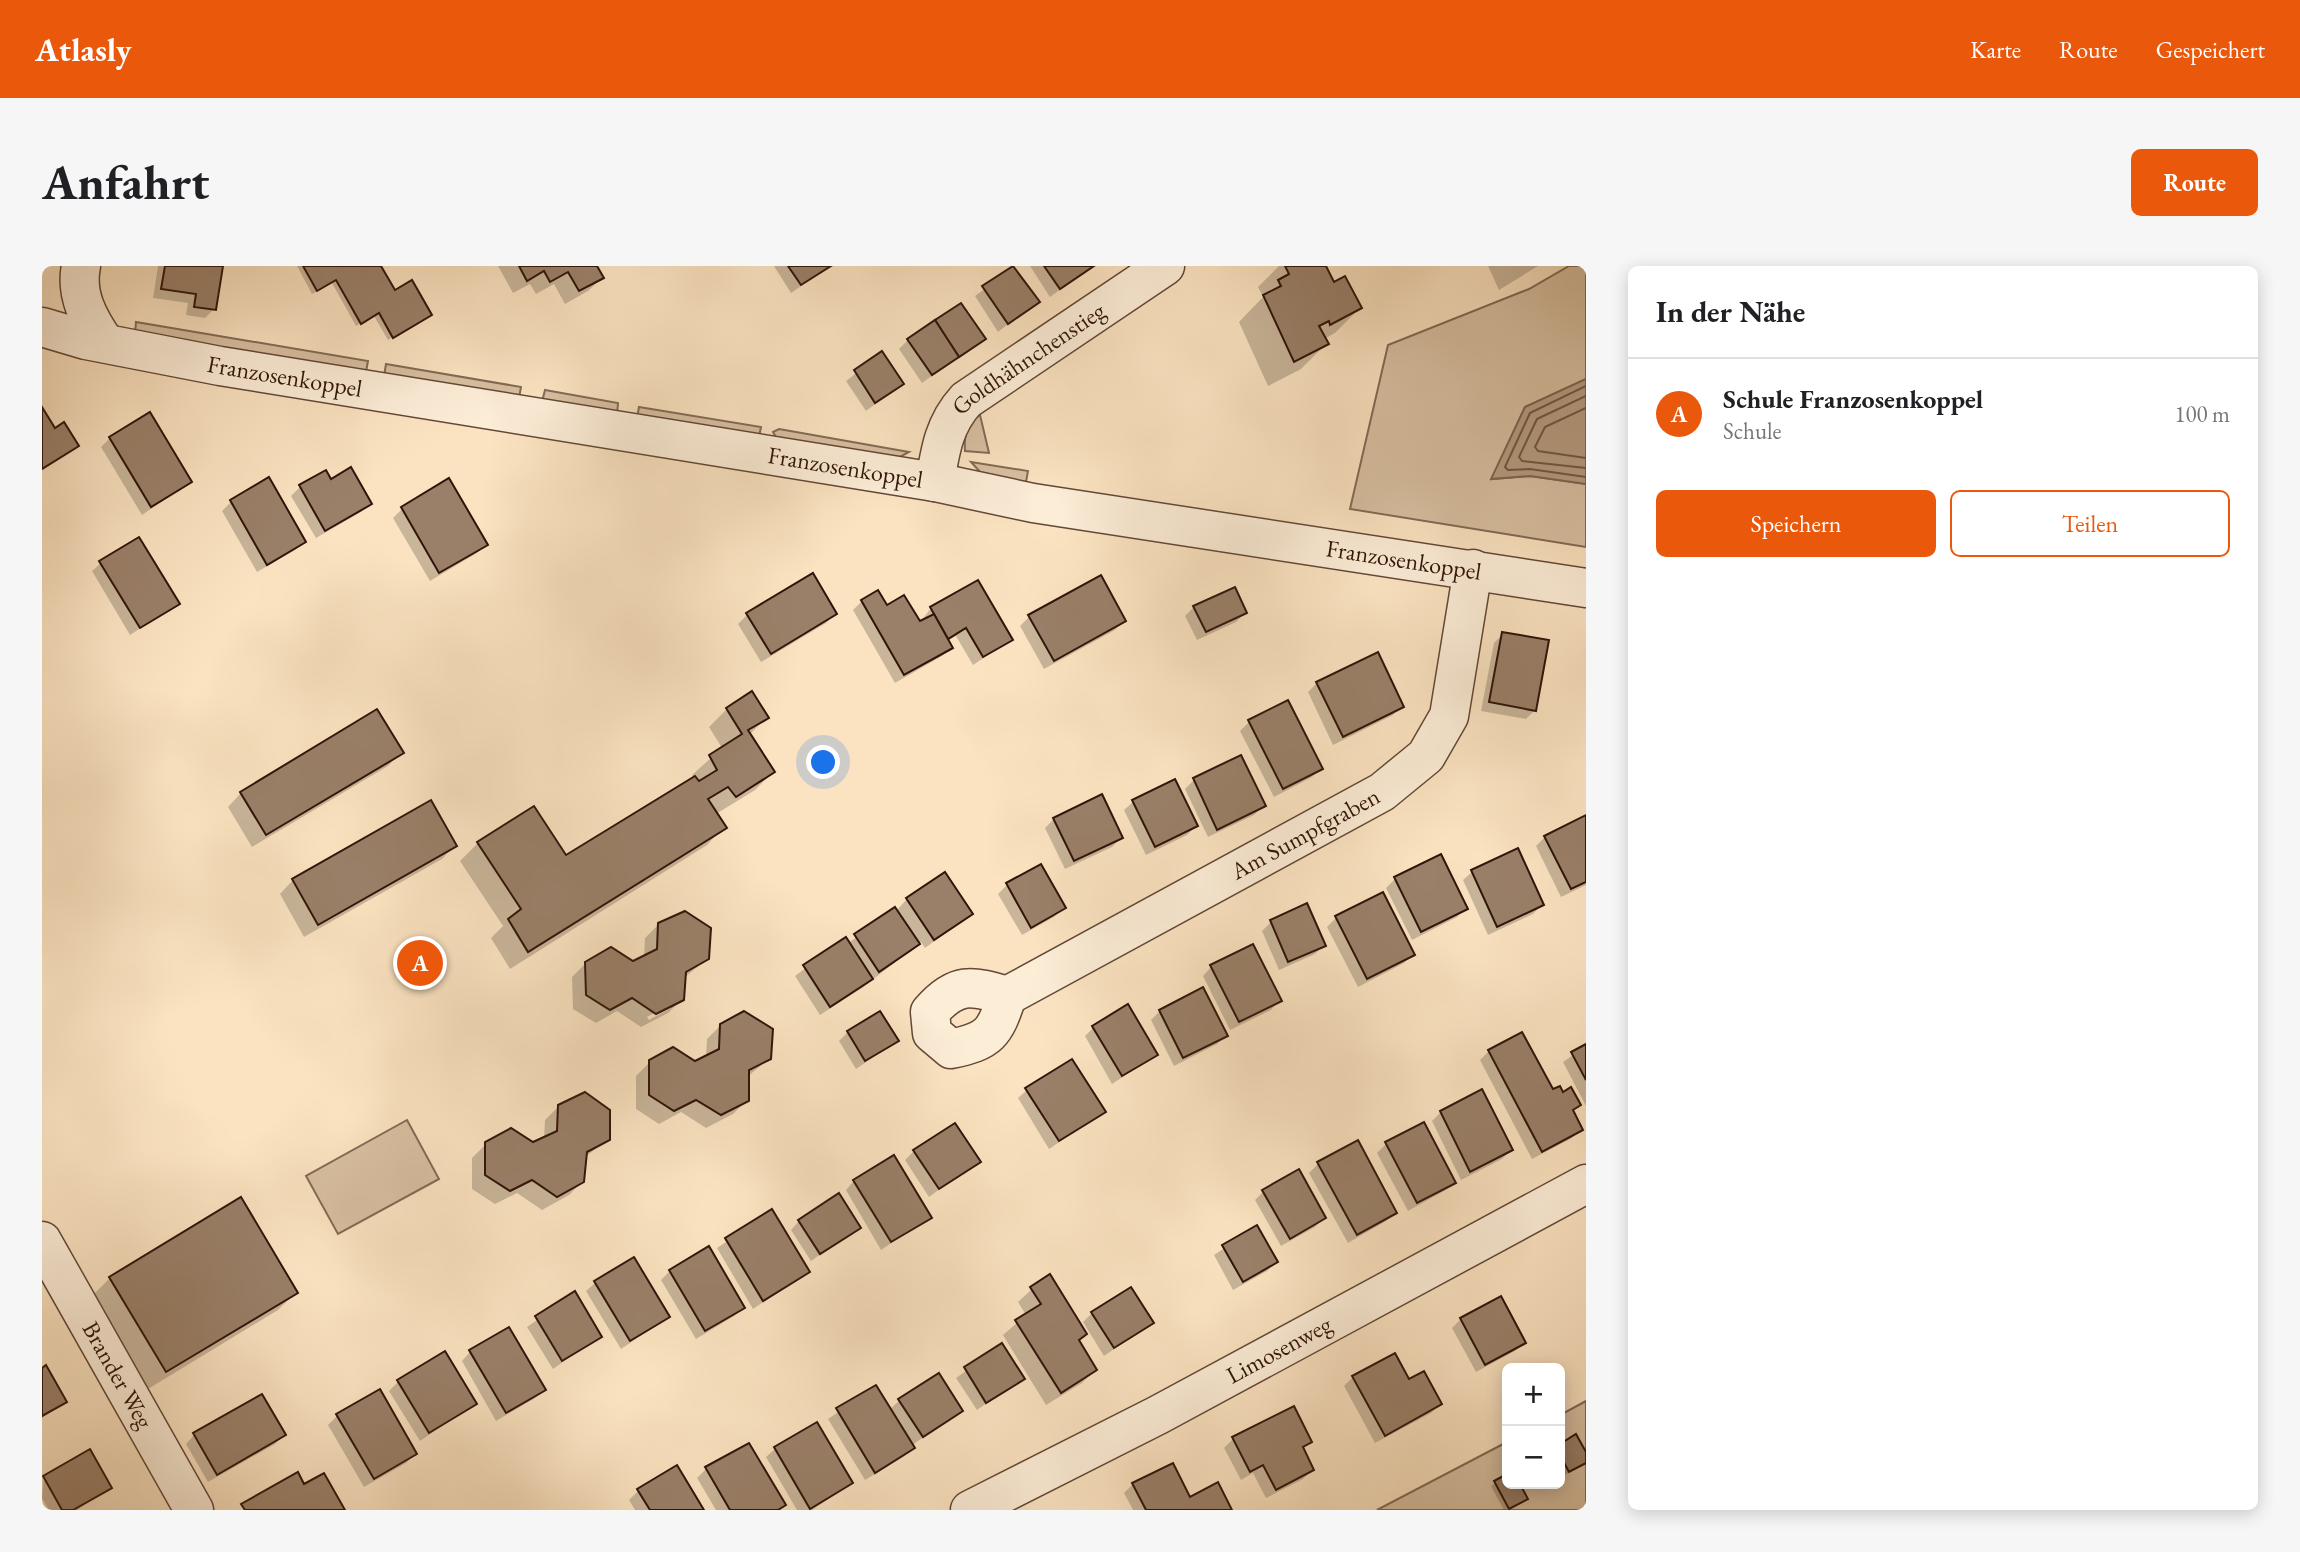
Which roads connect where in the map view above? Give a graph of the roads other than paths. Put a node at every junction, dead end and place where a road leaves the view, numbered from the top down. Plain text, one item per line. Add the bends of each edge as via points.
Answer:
1 (81, 266) edge
2 (1165, 266) edge
3 (42, 327) edge
4 (105, 343) junction
5 (935, 482) junction
6 (1473, 569) junction
7 (1586, 588) edge
8 (1007, 996) dead end
9 (1586, 1184) edge
10 (42, 1241) edge
11 (194, 1510) edge
12 (970, 1510) edge

1 - 4 street via 84,308
2 - 5 street, Goldhähnchenstieg via 966,400 952,415
3 - 4 street, Franzosenkoppel
4 - 5 street, Franzosenkoppel via 220,366
5 - 6 street, Franzosenkoppel via 1033,503
6 - 7 street, Franzosenkoppel
6 - 8 street, Am Sumpfgraben via 1449,716 1426,756 1382,792
9 - 12 street, Limosenweg via 1158,1415
10 - 11 street, Brander Weg

